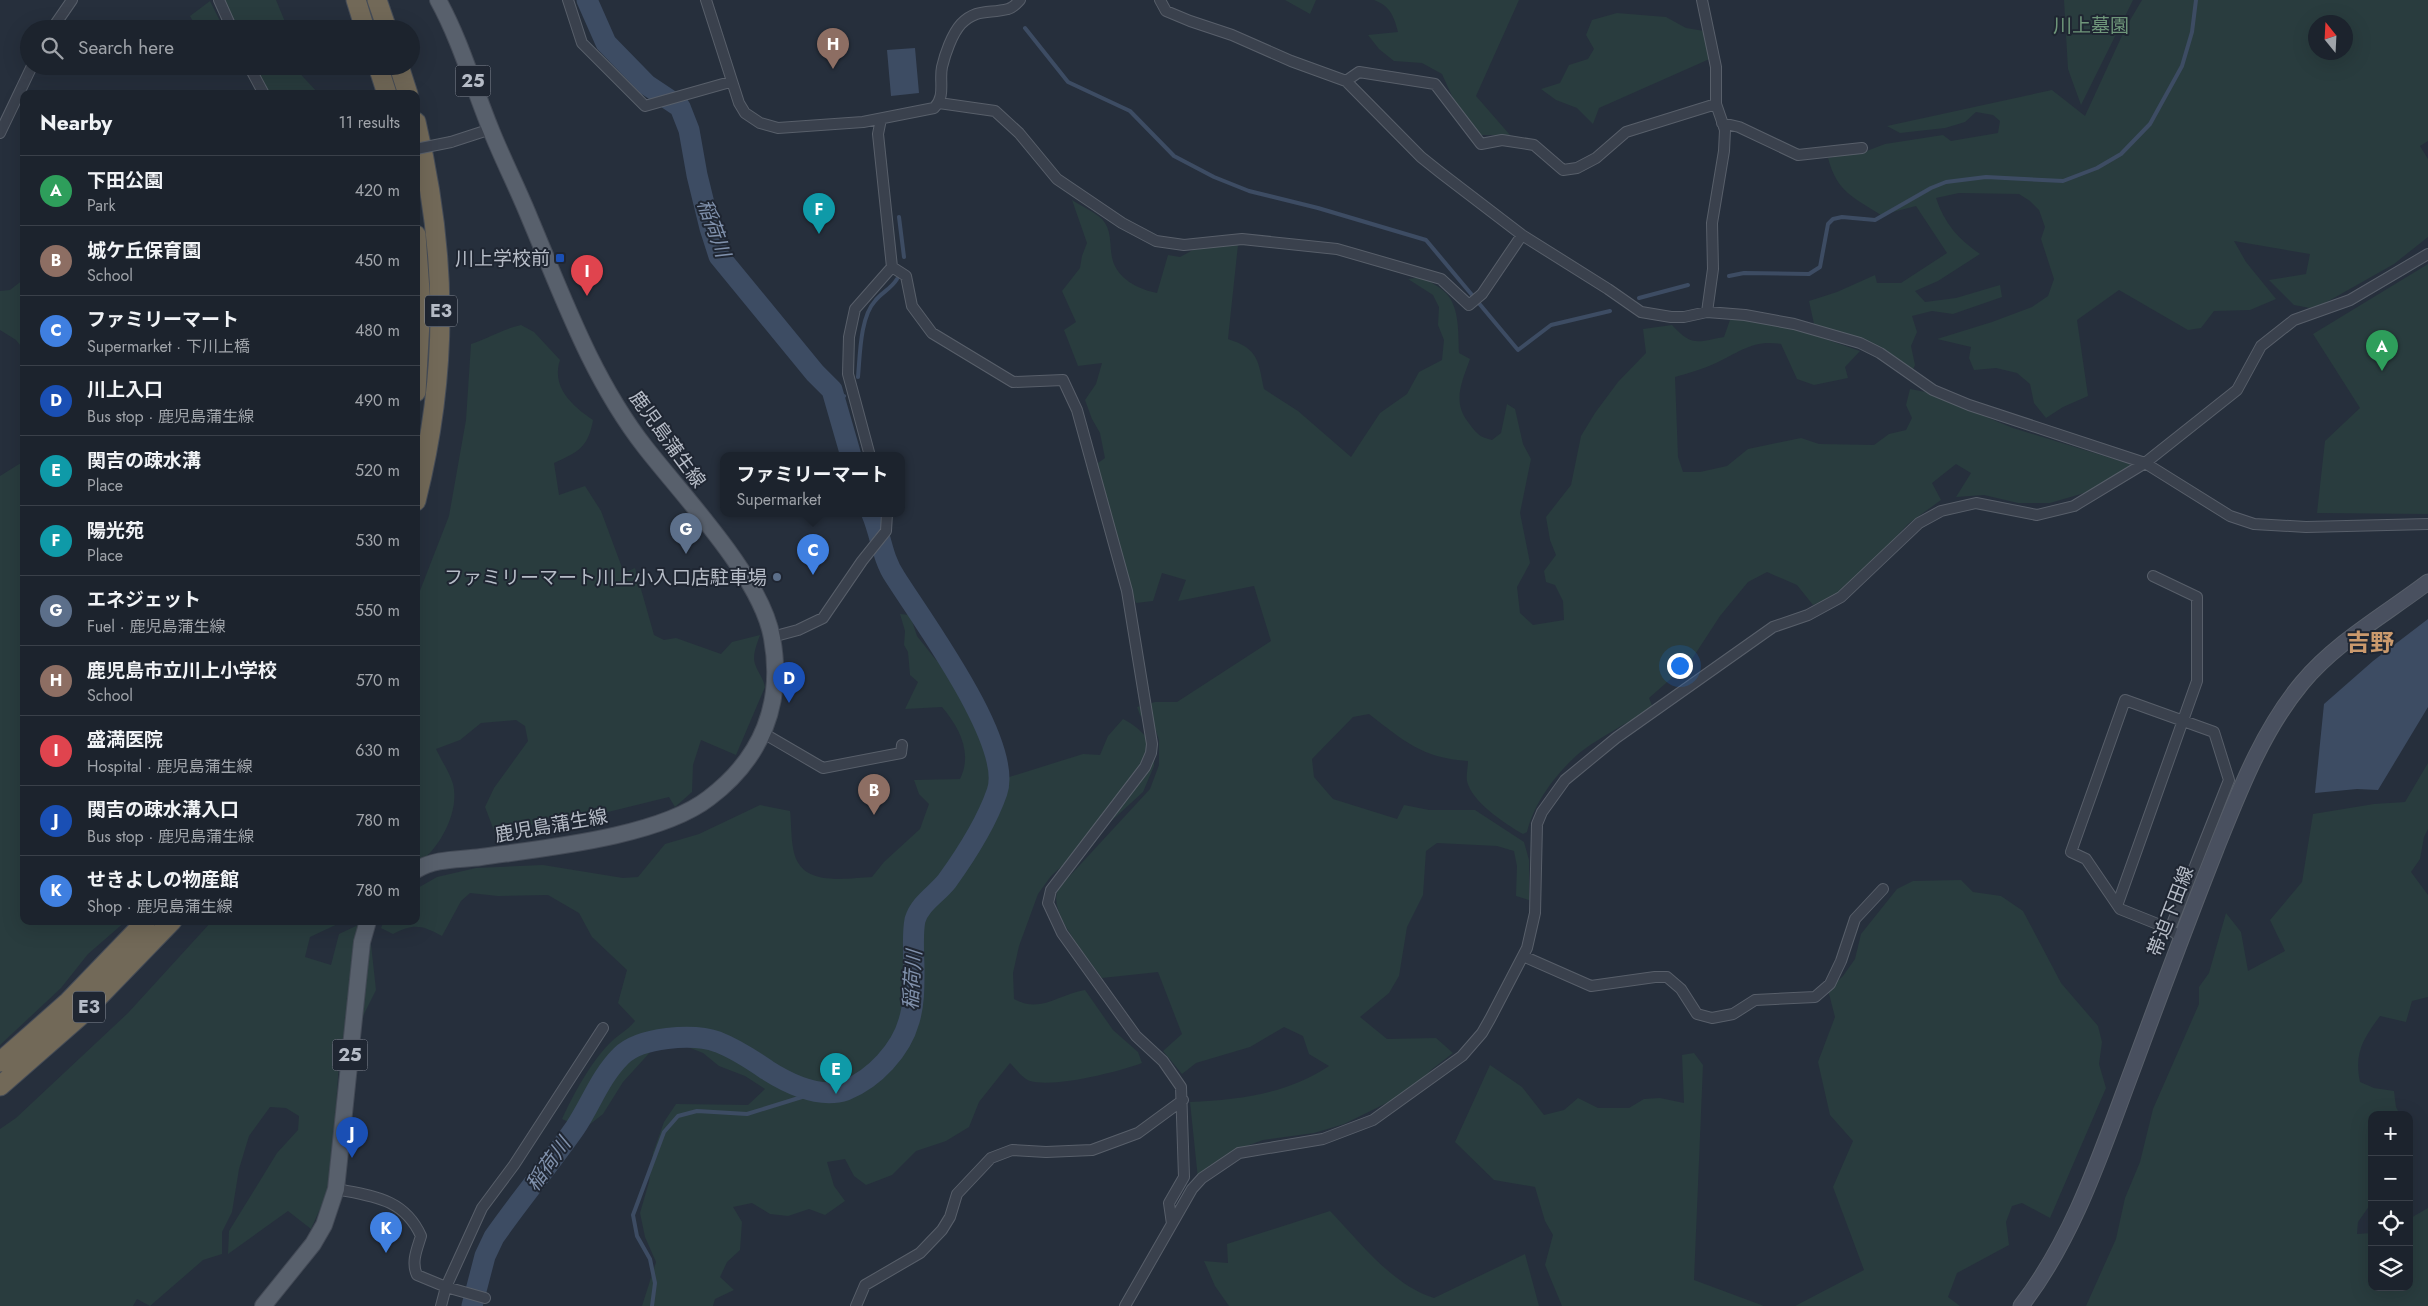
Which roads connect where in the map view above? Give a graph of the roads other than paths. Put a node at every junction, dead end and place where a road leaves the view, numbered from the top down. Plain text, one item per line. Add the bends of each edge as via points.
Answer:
1 (72, 0) edge
2 (219, 0) edge
3 (356, 0) edge
4 (377, 0) edge
5 (438, 0) edge
6 (568, 0) edge
7 (706, 0) edge
8 (1020, 0) edge
9 (1160, 0) edge
10 (1702, 0) edge
11 (58, 20) edge
12 (228, 20) edge
13 (362, 20) edge
14 (384, 20) edge
15 (28, 75) edge
16 (254, 75) edge
17 (381, 75) edge
18 (403, 75) edge
19 (1346, 81) junction
20 (730, 82) junction
21 (21, 90) edge
22 (262, 90) edge
23 (386, 90) edge
24 (407, 90) edge
25 (20, 91) edge
26 (939, 103) junction
27 (1716, 104) junction
28 (881, 119) junction
29 (1722, 123) junction
30 (490, 129) junction
31 (0, 133) edge
32 (420, 141) edge
33 (420, 148) edge
34 (1862, 148) dead end
35 (1522, 235) junction
36 (2428, 254) edge
37 (892, 267) junction
38 (420, 291) edge
39 (1708, 312) junction
40 (420, 322) edge
41 (869, 452) edge
42 (2145, 463) junction
43 (420, 481) edge
44 (887, 517) edge
45 (2428, 524) edge
46 (2153, 576) dead end
47 (2428, 582) edge
48 (772, 637) junction
49 (2184, 720) junction
50 (762, 733) junction
51 (902, 745) dead end
52 (420, 868) edge
53 (1883, 889) dead end
54 (2118, 902) junction
55 (142, 925) edge
56 (168, 925) edge
57 (367, 925) edge
58 (2175, 933) junction
59 (1523, 956) junction
60 (603, 1028) dead end
61 (0, 1062) edge
62 (0, 1086) edge
63 (1183, 1100) junction
64 (336, 1189) junction
65 (1172, 1224) junction
66 (446, 1287) junction
67 (485, 1298) dead end
68 (262, 1306) edge
69 (441, 1306) edge
70 (856, 1306) edge
71 (1125, 1306) edge
72 (2020, 1306) edge

1 - 11 street
2 - 12 street
3 - 13 highway
4 - 14 highway
5 - 30 main road, 鹿児島蒲生線 / 25 via 462,50
6 - 20 street via 582,43 645,106
7 - 20 street
8 - 26 street via 1010,9 981,11 961,25 942,68
9 - 19 street via 1166,11
10 - 27 street via 1716,67
15 - 21 street
16 - 22 street
17 - 23 highway
18 - 24 highway
19 - 27 street via 1360,72 1434,84 1481,144 1502,140 1534,145 1563,170 1577,168 1596,158 1626,132
19 - 35 street via 1422,156
20 - 28 street via 745,113 760,123 778,128
25 - 31 street
26 - 28 street via 934,108
26 - 35 street via 995,111 1020,133 1057,179 1122,223 1156,241 1184,245 1242,239 1337,249 1441,280 1469,305 1482,294
27 - 29 street
28 - 37 street via 878,134
29 - 34 street via 1739,127 1798,155
29 - 39 street via 1724,150 1712,223 1713,269
30 - 33 street, bridge
30 - 48 main road, 鹿児島蒲生線 / 25 via 601,379 642,443 750,584
32 - 43 highway, E3 via 435,212 441,304 437,394
35 - 39 street via 1641,312 1684,317
36 - 42 street via 2350,300 2294,320 2262,346 2237,390
37 - 41 street via 855,309 849,337 848,374
37 - 63 street via 906,276 912,306 932,333 1013,382 1063,380 1077,410 1127,591 1152,749 1145,767 1050,890 1048,903 1062,933 1136,1036 1153,1050 1177,1079
38 - 40 highway, E3
39 - 42 street via 1794,324 1860,342 1933,390
42 - 45 street via 2230,516 2254,524 2306,527
42 - 59 street via 2074,506 2058,511 2037,515 1976,503 1931,516 1841,598 1808,615 1773,627 1616,738 1565,780 1542,812 1536,833 1535,913
44 - 48 street via 886,531 823,618 798,630
46 - 49 street via 2197,597 2197,681
47 - 58 main road, 帯迫下田線 via 2324,660 2291,698 2260,747
48 - 50 main road, 鹿児島蒲生線 / 25 via 776,676 774,698
49 - 54 street
49 - 54 street via 2125,700 2072,852 2086,859
49 - 58 street via 2214,732 2230,780
50 - 51 street via 823,768 901,753
50 - 52 main road, 鹿児島蒲生線 / 25 via 739,772 706,801 681,814 611,836 485,857 436,861
53 - 59 street via 1855,919 1830,984 1815,997 1755,1000 1733,1014 1712,1018 1697,1014 1682,989 1667,977 1591,986
54 - 58 street via 2120,909
55 - 61 highway, E3 via 67,1002
56 - 62 highway, E3 via 80,1016
57 - 64 main road, 25 via 362,942
58 - 72 main road, 帯迫下田線 via 2076,1215 2035,1287
59 - 65 street via 1482,1033 1455,1062 1373,1120 1345,1132 1323,1139 1239,1153 1202,1178
60 - 66 street via 514,1165 482,1208
63 - 65 street via 1184,1177 1169,1203
63 - 70 street via 1138,1133 1092,1150 1012,1150 991,1158 957,1194 942,1230 920,1253 865,1286
64 - 66 street via 387,1200 397,1206 416,1225 421,1236 414,1258 417,1275
64 - 68 main road, 25 via 324,1225 313,1244
65 - 71 street
66 - 67 street
66 - 69 street

